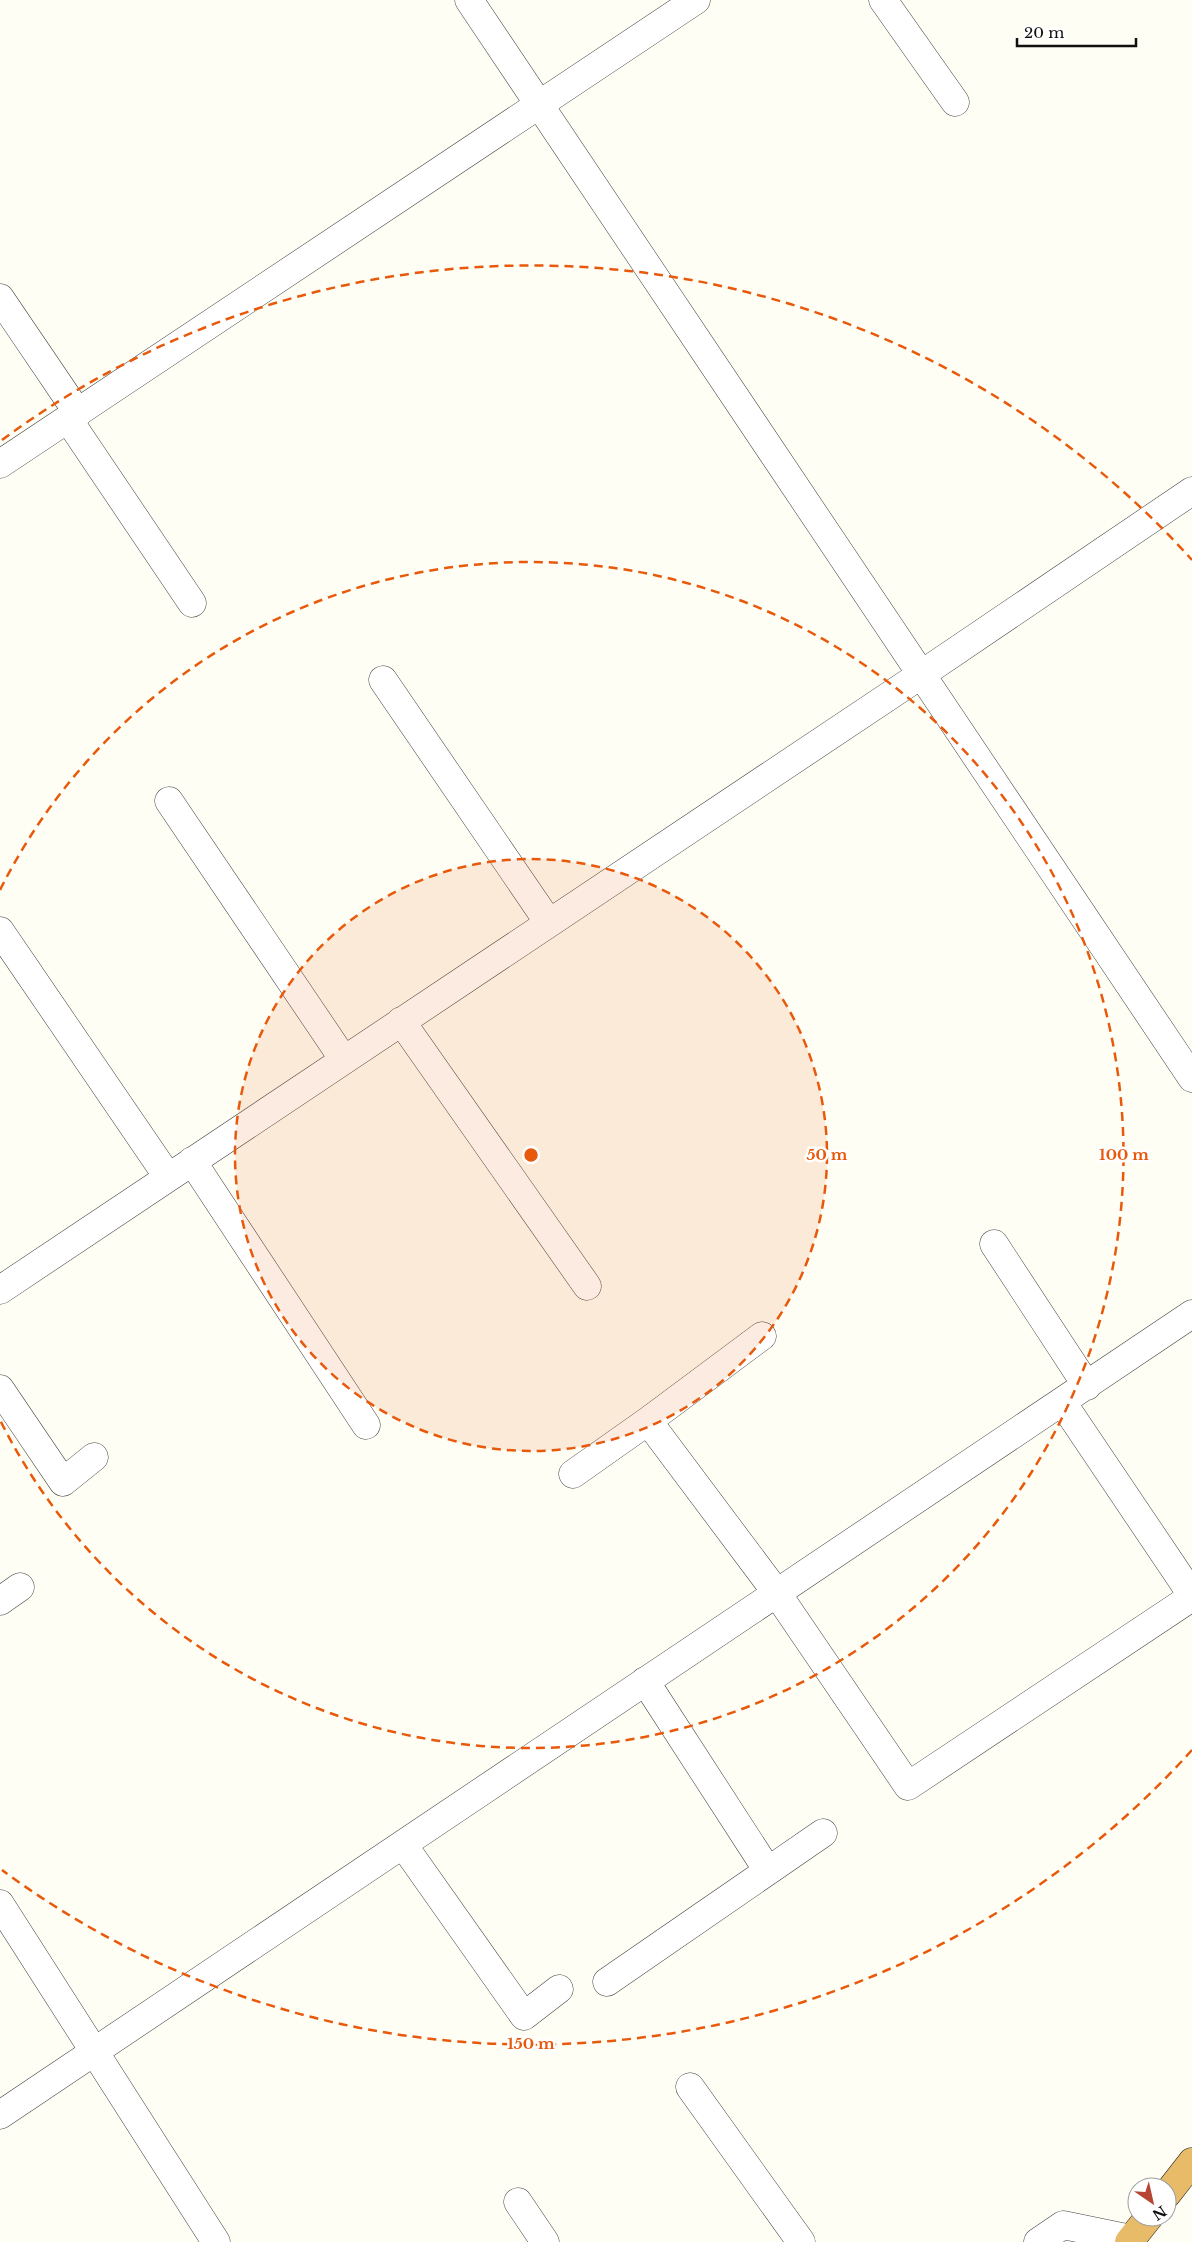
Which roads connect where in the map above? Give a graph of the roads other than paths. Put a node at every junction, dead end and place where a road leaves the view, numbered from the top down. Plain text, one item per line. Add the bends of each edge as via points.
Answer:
1 (469, 0) edge
2 (696, 0) edge
3 (883, 0) edge
4 (955, 102) dead end
5 (539, 105) junction
6 (0, 298) edge
7 (73, 416) junction
8 (0, 464) edge
9 (1192, 491) edge
10 (192, 602) dead end
11 (922, 674) junction
12 (383, 680) dead end
13 (169, 801) dead end
14 (549, 923) junction
15 (0, 930) edge
16 (401, 1021) junction
17 (344, 1060) junction
18 (1192, 1078) edge
19 (192, 1161) junction
20 (168, 1177) junction
21 (994, 1244) dead end
22 (587, 1286) dead end
23 (0, 1290) edge
24 (1192, 1314) edge
25 (762, 1336) dead end
26 (1086, 1386) junction
27 (0, 1389) edge
28 (1062, 1402) junction
29 (648, 1421) junction
30 (366, 1425) dead end
31 (94, 1457) dead end
32 (573, 1474) dead end
33 (776, 1592) junction
34 (1192, 1596) edge
35 (645, 1681) junction
36 (823, 1833) dead end
37 (404, 1846) junction
38 (768, 1872) junction
39 (0, 1904) edge
40 (607, 1982) dead end
41 (560, 1989) dead end
42 (94, 2053) junction
43 (690, 2087) dead end
44 (0, 2115) edge
45 (1192, 2162) edge
46 (1177, 2181) edge
47 (518, 2202) dead end
48 (1141, 2227) edge
49 (1130, 2241) edge
50 (216, 2242) edge
51 (545, 2242) edge
52 (801, 2242) edge
53 (1038, 2242) edge

1 - 5 street
2 - 5 street
3 - 4 street
5 - 7 street
5 - 11 street
6 - 7 street
7 - 8 street
7 - 10 street
9 - 11 street
11 - 14 street
11 - 18 street
12 - 14 street
13 - 17 street
14 - 16 street
15 - 20 street
16 - 17 street
16 - 22 street
17 - 19 street
19 - 20 street
19 - 30 street
20 - 23 street
21 - 26 street
24 - 26 street
25 - 29 street
26 - 28 street
27 - 31 street via 63,1482
28 - 33 street
28 - 34 street
29 - 32 street
29 - 33 street
33 - 34 street via 908,1786
33 - 35 street
35 - 37 street
35 - 38 street
36 - 38 street
37 - 41 street via 524,2016
37 - 42 street
38 - 40 street
39 - 42 street
42 - 44 street
42 - 50 street
43 - 52 street
45 - 46 highway
47 - 51 street
48 - 49 highway
49 - 53 street via 1063,2225

